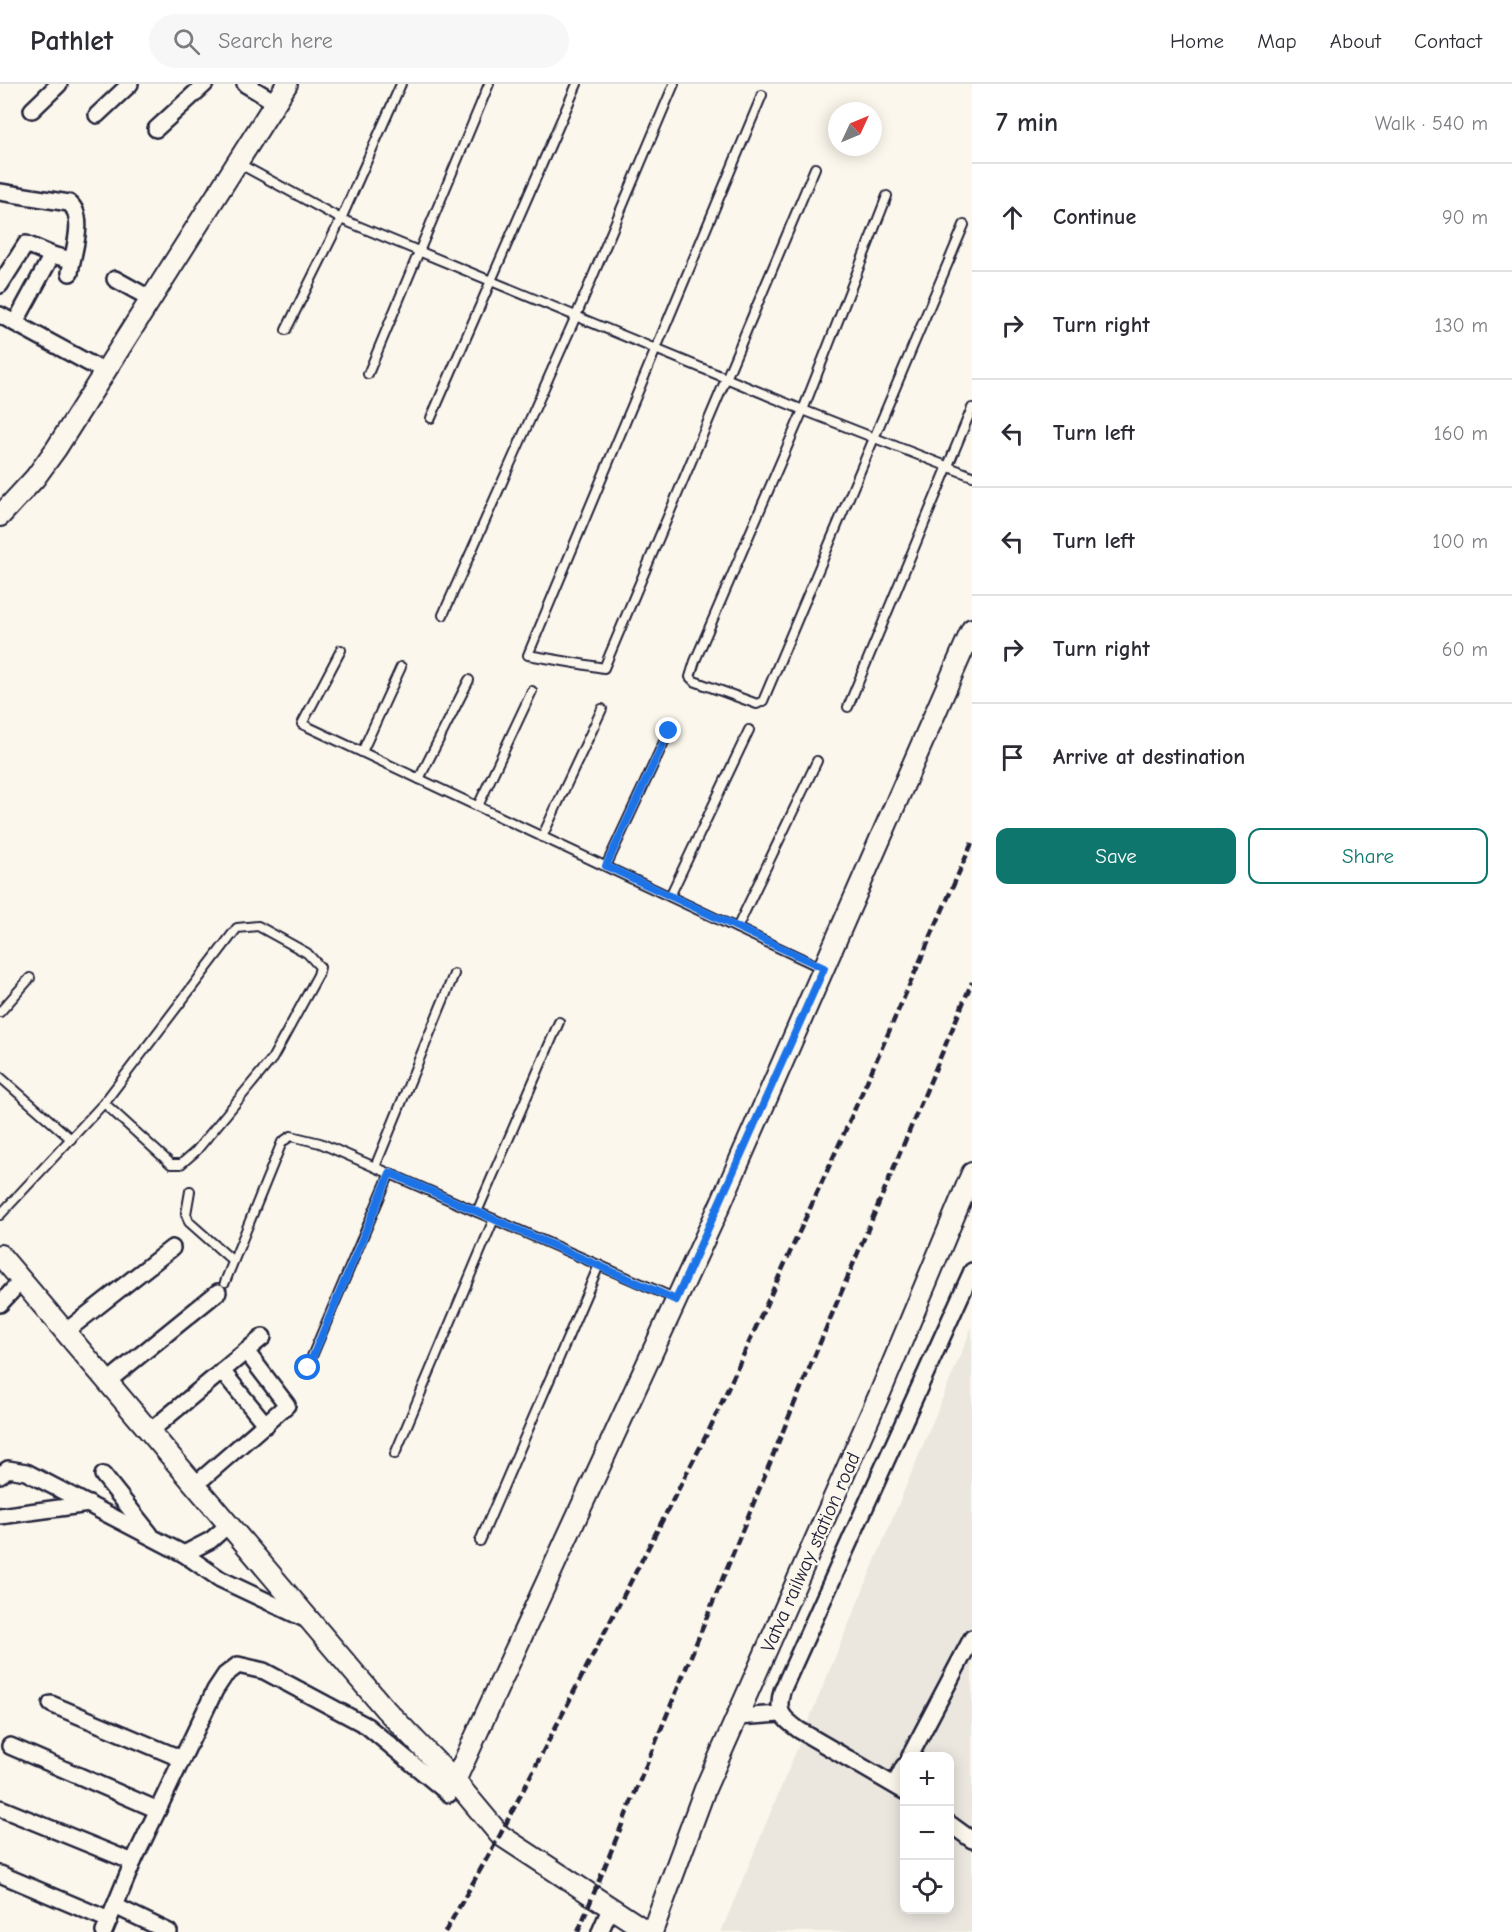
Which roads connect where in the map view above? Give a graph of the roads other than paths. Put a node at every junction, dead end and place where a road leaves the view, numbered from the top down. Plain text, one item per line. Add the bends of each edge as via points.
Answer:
1 (60, 84) edge
2 (130, 84) edge
3 (205, 84) edge
4 (245, 84) edge
5 (287, 84) edge
6 (401, 84) edge
7 (489, 84) edge
8 (577, 84) edge
9 (674, 84) edge
10 (762, 95) dead end
11 (275, 102) junction
12 (32, 110) dead end
13 (97, 115) dead end
14 (156, 129) dead end
15 (236, 162) junction
16 (815, 168) dead end
17 (2, 196) edge
18 (887, 196) dead end
19 (341, 219) junction
20 (964, 225) dead end
21 (419, 251) junction
22 (52, 255) junction
23 (115, 279) dead end
24 (492, 282) junction
25 (0, 285) edge
26 (151, 298) junction
27 (0, 315) edge
28 (576, 316) junction
29 (15, 323) junction
30 (286, 330) dead end
31 (656, 347) junction
32 (105, 372) junction
33 (368, 374) dead end
34 (728, 377) junction
35 (972, 408) edge
36 (803, 411) junction
37 (431, 418) dead end
38 (873, 438) junction
39 (949, 467) junction
40 (972, 476) edge
41 (0, 516) edge
42 (443, 615) dead end
43 (972, 629) edge
44 (341, 650) dead end
45 (401, 668) dead end
46 (469, 680) dead end
47 (532, 691) dead end
48 (848, 707) dead end
49 (602, 709) dead end
50 (749, 730) dead end
51 (669, 731) dead end
52 (362, 752) junction
53 (817, 761) dead end
54 (419, 779) junction
55 (478, 806) junction
56 (542, 837) junction
57 (606, 866) junction
58 (670, 896) junction
59 (737, 928) junction
60 (824, 968) junction
61 (454, 974) dead end
62 (30, 978) dead end
63 (0, 1012) edge
64 (559, 1022) dead end
65 (0, 1077) edge
66 (104, 1103) junction
67 (70, 1139) junction
68 (375, 1167) junction
69 (390, 1173) junction
70 (972, 1173) edge
71 (190, 1191) dead end
72 (477, 1212) junction
73 (0, 1215) edge
74 (494, 1219) junction
75 (172, 1248) dead end
76 (0, 1255) edge
77 (233, 1261) junction
78 (599, 1265) junction
79 (972, 1271) edge
80 (21, 1281) junction
81 (222, 1287) joint
82 (676, 1300) junction
83 (0, 1304) edge
84 (65, 1332) junction
85 (263, 1337) dead end
86 (246, 1351) junction
87 (308, 1368) dead end
88 (222, 1371) junction
89 (107, 1382) junction
90 (266, 1425) junction
91 (150, 1432) junction
92 (395, 1454) dead end
93 (0, 1475) edge
94 (103, 1475) dead end
95 (195, 1485) junction
96 (88, 1504) junction
97 (0, 1516) edge
98 (228, 1525) junction
99 (154, 1539) junction
100 (480, 1541) dead end
101 (184, 1554) junction
102 (312, 1623) junction
103 (972, 1638) edge
104 (51, 1704) dead end
105 (780, 1714) junction
106 (737, 1717) junction
107 (10, 1746) dead end
108 (912, 1752) edge
109 (182, 1760) junction
110 (452, 1787) junction
111 (900, 1787) edge
112 (0, 1808) edge
113 (158, 1810) junction
114 (954, 1827) edge
115 (972, 1840) edge
116 (133, 1862) junction
117 (0, 1874) edge
118 (610, 1909) junction
119 (110, 1920) edge
120 (169, 1932) edge
121 (600, 1932) edge
122 (650, 1932) edge

1 - 12 street
2 - 13 street
3 - 14 street
4 - 11 street
5 - 11 street
6 - 19 lane
7 - 21 lane
8 - 24 lane
9 - 28 lane
10 - 31 lane
11 - 15 street
15 - 19 lane
15 - 26 street
16 - 34 lane
17 - 22 street via 69,203 75,208 78,219 71,267
18 - 36 lane
19 - 21 lane
19 - 30 lane
20 - 38 lane
21 - 24 lane
21 - 33 lane
22 - 25 street via 26,244
22 - 29 street
23 - 26 street
24 - 28 lane
24 - 37 lane
26 - 32 street
27 - 29 street
28 - 31 lane
28 - 42 lane
29 - 32 street
31 - 34 lane
31 - 34 lane via 528,655 604,668
32 - 41 street via 35,478
34 - 36 lane
35 - 39 lane
36 - 38 lane
36 - 38 lane via 695,661 690,677 694,681 757,704 763,701
38 - 39 lane
39 - 40 lane
39 - 48 lane
43 - 60 street
44 - 52 lane via 302,724
45 - 52 lane
46 - 54 lane
47 - 55 lane
49 - 56 lane
50 - 58 lane
51 - 57 lane
52 - 54 lane
53 - 59 lane
54 - 55 lane
55 - 56 lane
56 - 57 lane
57 - 58 lane
58 - 59 lane
59 - 60 lane
60 - 82 street
61 - 68 lane
62 - 63 lane
64 - 72 lane
65 - 67 lane
66 - 66 lane via 237,928 258,926 307,953 320,967 272,1059 181,1164 171,1164
66 - 67 lane
67 - 73 lane
68 - 69 lane
68 - 77 lane via 320,1143 300,1137 285,1138
69 - 72 lane
69 - 87 lane
70 - 106 street, Vatva railway station road
71 - 77 lane via 186,1214 189,1222
72 - 74 lane
74 - 78 lane
74 - 92 lane
75 - 84 street
76 - 80 street
77 - 81 lane
78 - 82 lane
78 - 100 lane
79 - 105 street via 782,1691
80 - 83 street
80 - 84 street
81 - 89 street
82 - 110 street
84 - 89 street
85 - 86 street
86 - 88 street
86 - 90 street via 286,1402 286,1408
88 - 90 street
88 - 91 street
89 - 91 street
90 - 95 street
91 - 95 street
93 - 96 street via 8,1469 19,1469
94 - 99 street
95 - 98 street
96 - 97 street
96 - 99 street
98 - 101 street via 211,1540
98 - 102 street
99 - 101 street
101 - 102 street via 220,1579
102 - 110 street
103 - 108 street
104 - 109 street
105 - 106 street
105 - 111 street via 800,1730
106 - 122 street, Vatva railway station road
107 - 113 street
109 - 110 street via 215,1690 232,1668 245,1665 303,1690 367,1726
109 - 113 street
110 - 118 street via 500,1835
112 - 116 street
113 - 116 street
114 - 115 street
116 - 119 street
117 - 119 street
118 - 121 street
118 - 122 street
119 - 120 street

